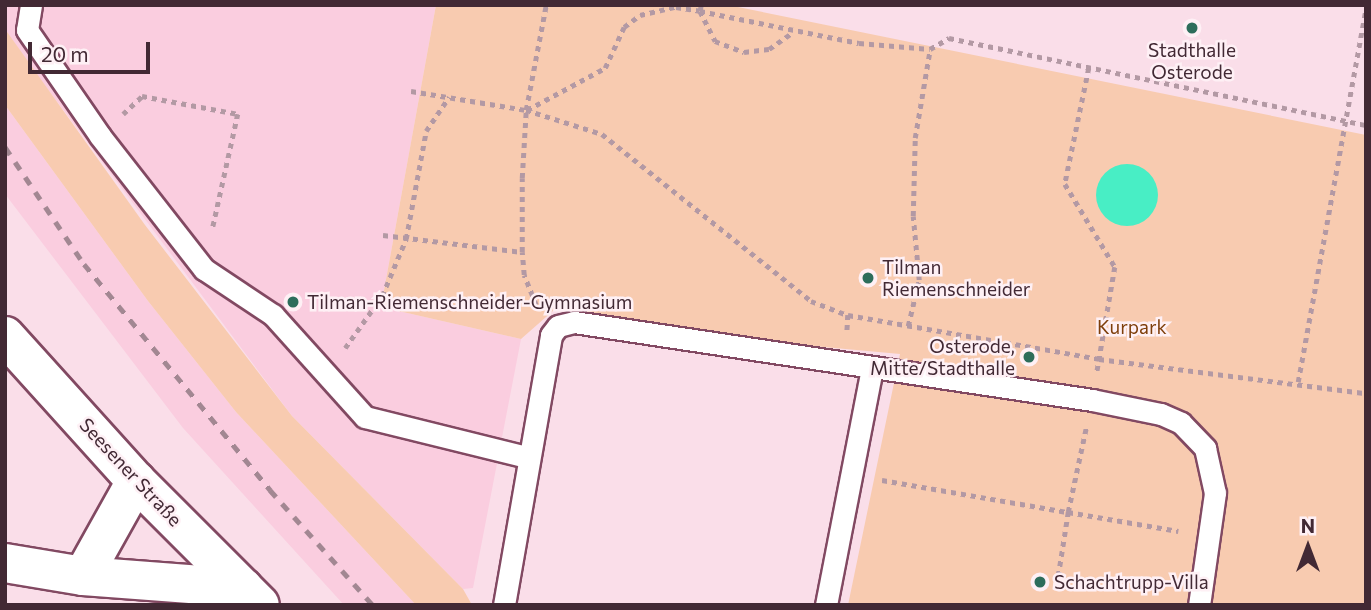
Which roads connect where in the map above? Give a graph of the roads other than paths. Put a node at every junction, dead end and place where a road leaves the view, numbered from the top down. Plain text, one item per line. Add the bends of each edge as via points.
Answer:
1 (31, 5) edge
2 (5, 336) edge
3 (872, 368) junction
4 (527, 457) junction
5 (136, 481) junction
6 (5, 563) edge
7 (83, 576) junction
8 (252, 597) edge
9 (504, 605) edge
10 (826, 605) edge
11 (1199, 605) edge

1 - 4 lane via 27,30 100,136 204,269 273,315 365,417
2 - 5 street, Seesener Straße
3 - 4 lane via 574,322 558,326 551,335
3 - 10 lane
3 - 11 lane via 1161,414 1196,435 1212,466 1215,493
4 - 9 lane
5 - 7 street
5 - 8 street, Seesener Straße
6 - 7 street
7 - 8 street

